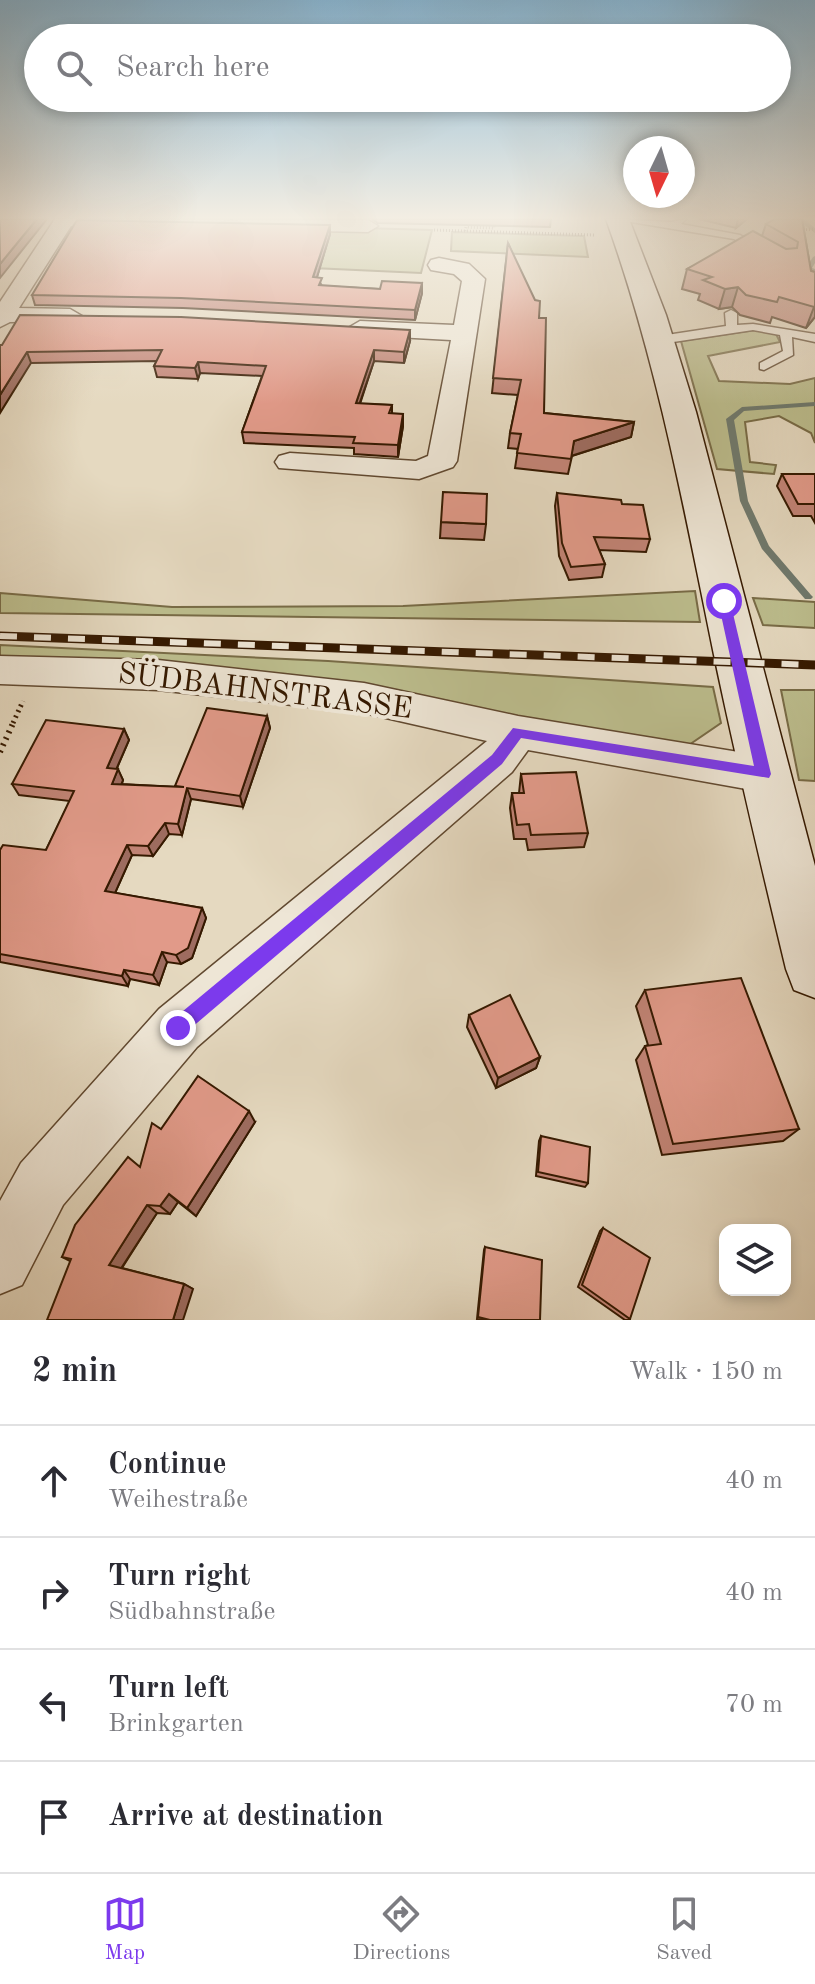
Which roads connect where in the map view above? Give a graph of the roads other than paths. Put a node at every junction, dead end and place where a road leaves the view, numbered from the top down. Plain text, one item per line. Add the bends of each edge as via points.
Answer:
1 (27, 281) edge
2 (474, 281) edge
3 (642, 281) edge
4 (731, 313) edge
5 (94, 317) edge
6 (3, 318) edge
7 (340, 326) edge
8 (732, 329) junction
9 (785, 332) junction
10 (465, 333) junction
11 (815, 338) edge
12 (660, 340) junction
13 (764, 366) dead end
14 (290, 462) dead end
15 (18, 670) edge
16 (518, 732) junction
17 (763, 774) junction
18 (815, 969) edge
19 (0, 1263) edge

1 - 6 street
2 - 10 street
3 - 12 main road
4 - 8 lane
5 - 6 street
7 - 10 street
8 - 9 lane
8 - 12 lane
9 - 11 lane
9 - 13 lane via 789,352
10 - 14 street via 442,461 419,470
12 - 17 main road
15 - 16 street, SÜDBAHNSTRASSE via 158,675 364,698
16 - 17 street, SÜDBAHNSTRASSE
16 - 19 street via 497,760 178,1028 42,1184
17 - 18 main road

